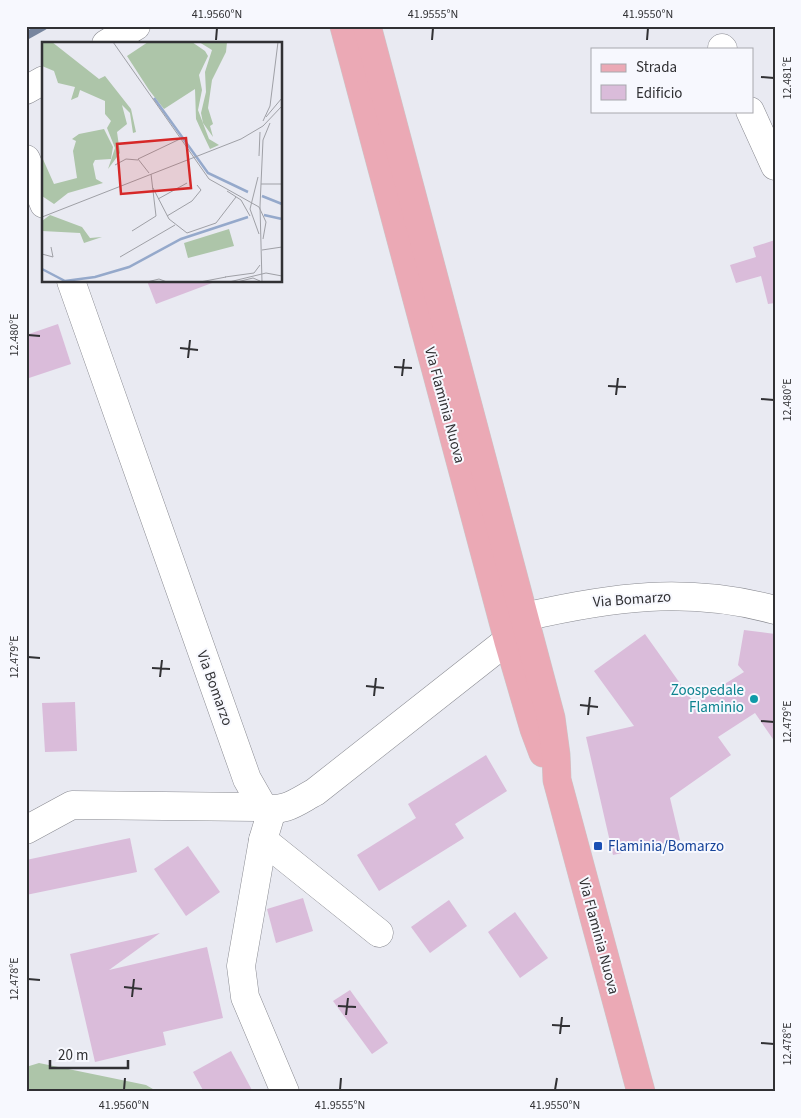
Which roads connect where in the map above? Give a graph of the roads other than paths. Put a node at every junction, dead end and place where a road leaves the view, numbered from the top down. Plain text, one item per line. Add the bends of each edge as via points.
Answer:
1 (136, 26) edge
2 (344, 26) edge
3 (367, 26) edge
4 (109, 42) edge
5 (42, 81) edge
6 (26, 90) edge
7 (750, 112) edge
8 (28, 164) edge
9 (775, 166) edge
10 (42, 199) edge
11 (71, 282) edge
12 (775, 595) edge
13 (742, 601) junction
14 (775, 610) edge
15 (524, 617) junction
16 (508, 640) junction
17 (557, 780) junction
18 (268, 809) junction
19 (26, 830) edge
20 (263, 840) junction
21 (380, 933) dead end
22 (285, 1092) edge
23 (641, 1092) edge

1 - 4 street
2 - 16 main road, Via Flaminia Nuova
3 - 15 main road, Via Flaminia Nuova
5 - 6 street
7 - 9 street
8 - 10 street
11 - 18 street, Via Bomarzo via 247,779
12 - 13 street, Via Bomarzo
13 - 14 street, Via Bomarzo
13 - 15 street, Via Bomarzo via 686,596 626,597
15 - 17 main road, Via Flaminia Nuova via 550,718
16 - 17 main road, Via Flaminia Nuova via 539,744
16 - 18 street via 315,792 282,809
17 - 23 main road, Via Flaminia Nuova
18 - 19 street via 72,805
18 - 20 street
20 - 21 street
20 - 22 street via 241,966 245,997

